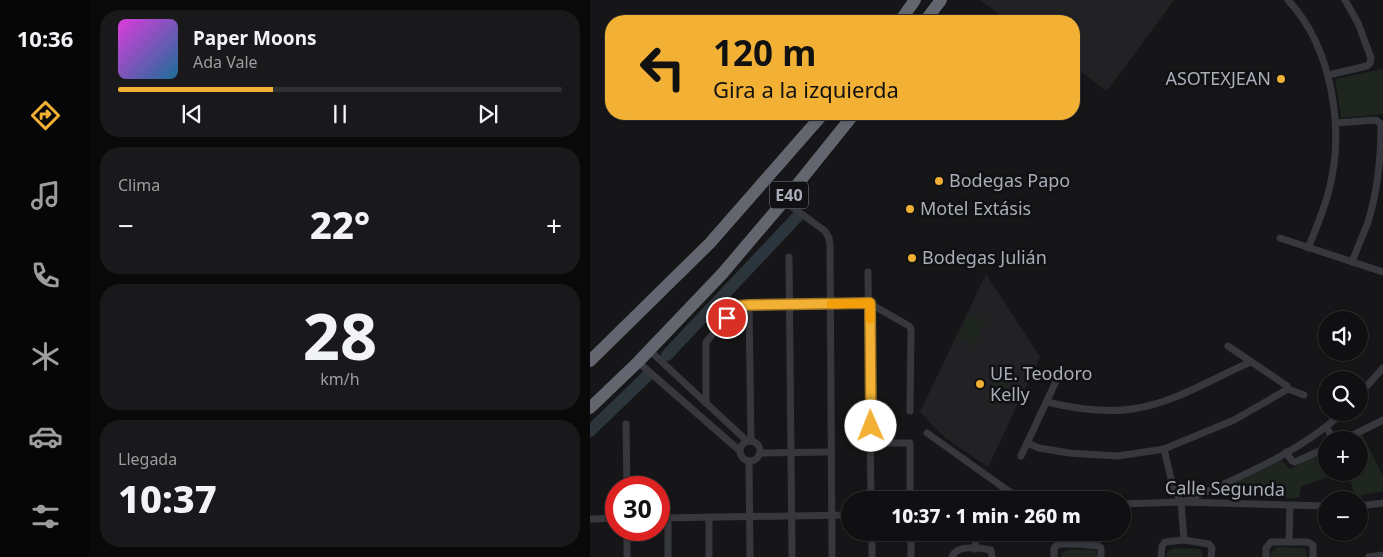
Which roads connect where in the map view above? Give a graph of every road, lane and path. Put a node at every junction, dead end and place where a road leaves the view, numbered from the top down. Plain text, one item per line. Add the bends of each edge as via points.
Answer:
1 (916, 0) edge
2 (941, 0) edge
3 (1288, 0) edge
4 (1345, 0) edge
5 (905, 15) edge
6 (930, 15) edge
7 (1328, 75) junction
8 (817, 120) edge
9 (849, 120) edge
10 (1336, 123) junction
11 (1380, 188) edge
12 (784, 201) junction
13 (1280, 238) dead end
14 (1308, 248) junction
15 (789, 257) dead end
16 (1352, 262) junction
17 (868, 272) dead end
18 (1383, 272) edge
19 (666, 287) junction
20 (870, 303) junction
21 (790, 304) junction
22 (830, 304) junction
23 (749, 305) junction
24 (1228, 346) dead end
25 (648, 349) junction
26 (590, 353) edge
27 (590, 361) edge
28 (638, 362) junction
29 (1251, 362) junction
30 (1383, 368) edge
31 (1058, 377) dead end
32 (1368, 385) edge
33 (1288, 389) junction
34 (1304, 394) dead end
35 (1047, 402) junction
36 (706, 403) junction
37 (590, 408) edge
38 (910, 411) dead end
39 (1383, 420) edge
40 (1334, 421) edge
41 (626, 424) dead end
42 (1327, 428) junction
43 (1329, 431) edge
44 (1361, 431) edge
45 (927, 433) dead end
46 (749, 441) junction
47 (871, 443) junction
48 (1027, 443) junction
49 (1164, 450) junction
50 (740, 451) junction
51 (791, 452) junction
52 (831, 452) junction
53 (1286, 452) junction
54 (1318, 452) edge
55 (760, 453) junction
56 (1021, 456) dead end
57 (749, 461) junction
58 (627, 476) edge
59 (871, 491) edge
60 (910, 491) edge
61 (1008, 491) edge
62 (1181, 502) junction
63 (1383, 503) edge
64 (1131, 504) edge
65 (1368, 505) edge
66 (1290, 506) junction
67 (1318, 506) edge
68 (792, 516) junction
69 (832, 516) junction
70 (841, 516) edge
71 (709, 517) junction
72 (750, 517) junction
73 (605, 518) edge
74 (670, 518) edge
75 (590, 519) edge
76 (1184, 540) junction
77 (627, 541) edge
78 (668, 541) edge
79 (872, 541) edge
80 (910, 541) edge
81 (975, 541) edge
82 (1289, 542) junction
83 (1078, 544) joint
84 (975, 549) junction
85 (1383, 554) edge
86 (627, 557) edge
87 (668, 557) edge
88 (709, 557) edge
89 (750, 557) edge
90 (792, 557) edge
91 (832, 557) edge
92 (872, 557) edge
93 (911, 557) edge
94 (952, 557) edge
95 (992, 557) edge
96 (1054, 557) edge
97 (1101, 557) edge
98 (1161, 557) edge
99 (1211, 557) edge
100 (1266, 557) edge
101 (1314, 557) edge
102 (1369, 557) edge

1 - 5 highway
2 - 6 highway
3 - 7 street via 1314,38
4 - 7 street via 1358,23 1370,63
7 - 10 street
8 - 19 highway, E40 via 710,243
9 - 12 highway, E40
10 - 11 street via 1376,120 1381,124
10 - 14 street via 1330,189
11 - 16 street
12 - 22 street via 825,231 829,238
12 - 25 highway, E40 via 722,274
13 - 14 street
14 - 16 street
15 - 21 street
16 - 18 street
17 - 20 street
19 - 26 highway
19 - 27 highway, E40
20 - 22 street
20 - 38 street via 909,326
20 - 47 street
21 - 22 street
21 - 23 street
21 - 51 street
22 - 52 street
23 - 36 street via 737,306 706,342
23 - 46 street
24 - 29 street
25 - 28 highway, E40
25 - 36 street
28 - 37 highway, E40
28 - 50 street
29 - 33 street
29 - 35 street via 1138,408 1097,410
30 - 32 street
31 - 35 street
33 - 34 street
33 - 49 street via 1234,420
35 - 48 street
36 - 46 street
39 - 44 street
40 - 42 street
41 - 58 street
42 - 43 street
42 - 53 street
45 - 61 street
46 - 50 street via 742,445
46 - 55 street via 758,445
47 - 59 street
47 - 60 street via 910,443
48 - 49 street via 1069,453 1118,456
48 - 56 street
49 - 62 street via 1172,483
50 - 57 street via 742,457
51 - 52 street
51 - 55 street
51 - 68 street
52 - 69 street
53 - 54 street via 1295,462
53 - 62 street
55 - 57 street
57 - 72 street
62 - 64 street, Calle Segunda
62 - 66 street, Calle Segunda
62 - 76 street
63 - 65 street
66 - 67 street, Calle Segunda
66 - 82 street
68 - 69 street
68 - 72 street
68 - 90 street
69 - 70 street
69 - 91 street
71 - 72 street
71 - 74 street
71 - 88 street
72 - 89 street
73 - 75 street
76 - 98 street via 1165,542
76 - 99 street via 1209,544
77 - 86 street
78 - 87 street
79 - 92 street
80 - 93 street
81 - 84 street
82 - 100 street via 1271,542 1266,548
82 - 101 street via 1311,543
83 - 96 street via 1058,544 1054,548
83 - 97 street via 1099,546
84 - 94 street via 958,549
84 - 95 street via 991,550
85 - 102 street

